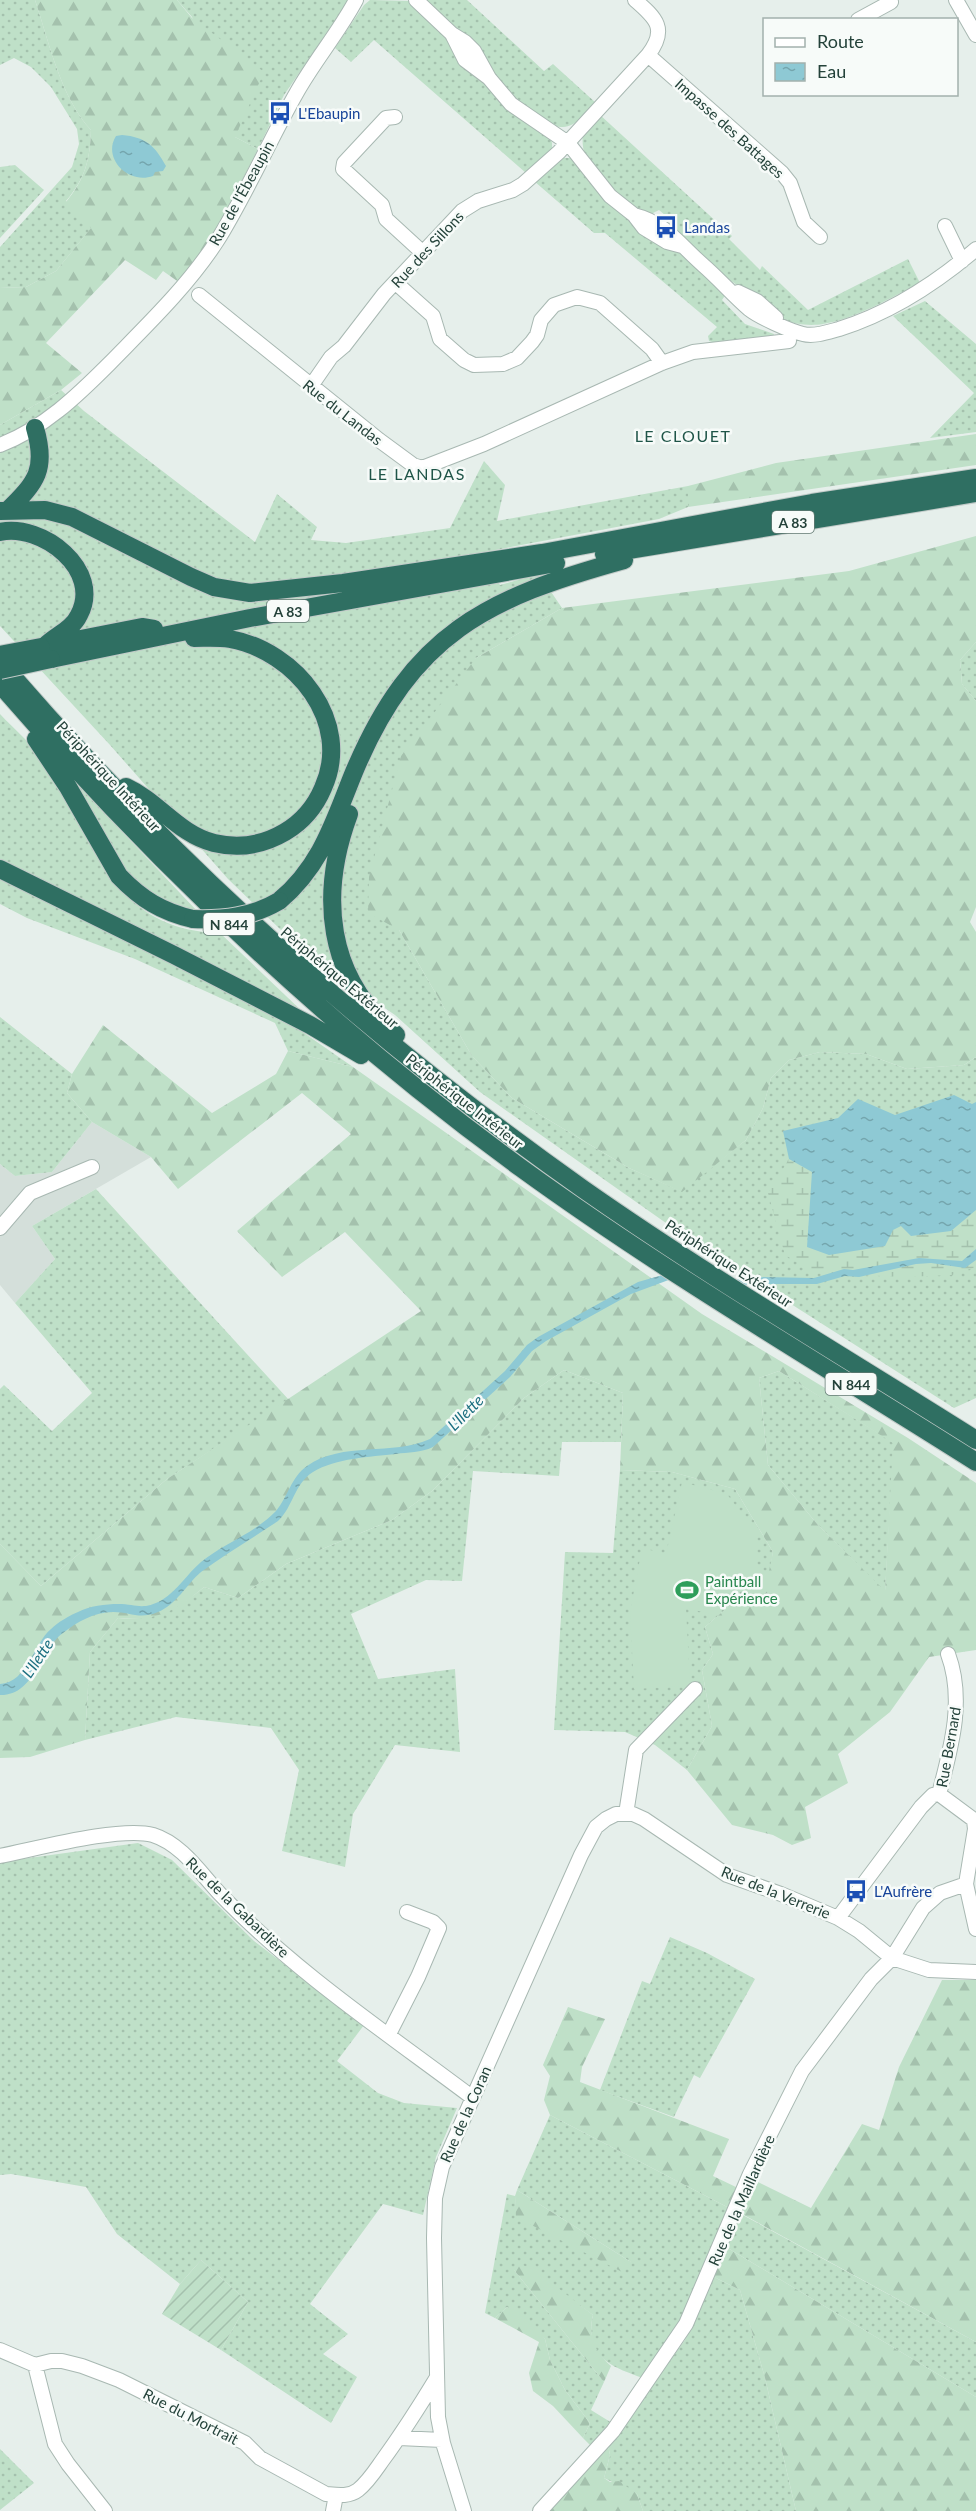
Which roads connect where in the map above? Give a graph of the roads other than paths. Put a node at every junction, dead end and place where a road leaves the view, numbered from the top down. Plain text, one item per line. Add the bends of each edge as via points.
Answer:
1 (416, 0) edge
2 (635, 0) edge
3 (956, 0) edge
4 (892, 1) edge
5 (357, 3) edge
6 (862, 18) edge
7 (976, 35) edge
8 (648, 55) junction
9 (395, 117) dead end
10 (567, 142) junction
11 (945, 226) dead end
12 (820, 237) dead end
13 (976, 249) edge
14 (423, 253) junction
15 (962, 261) junction
16 (396, 283) junction
17 (199, 295) dead end
18 (789, 341) dead end
19 (662, 363) junction
20 (311, 386) junction
21 (35, 428) junction
22 (0, 445) edge
23 (976, 478) edge
24 (976, 493) edge
25 (4, 511) edge
26 (0, 532) edge
27 (672, 544) junction
28 (466, 571) junction
29 (430, 577) junction
30 (148, 635) junction
31 (0, 647) edge
32 (45, 651) junction
33 (0, 656) edge
34 (0, 662) edge
35 (0, 670) edge
36 (0, 684) edge
37 (31, 720) junction
38 (376, 727) junction
39 (126, 787) junction
40 (0, 869) edge
41 (202, 877) junction
42 (426, 1073) junction
43 (445, 1110) junction
44 (92, 1167) dead end
45 (0, 1228) edge
46 (976, 1440) edge
47 (976, 1462) edge
48 (948, 1654) dead end
49 (695, 1689) dead end
50 (939, 1794) junction
51 (626, 1814) junction
52 (611, 1816) joint
53 (0, 1856) edge
54 (970, 1877) edge
55 (407, 1912) dead end
56 (838, 1918) junction
57 (976, 1929) edge
58 (892, 1958) junction
59 (976, 1972) edge
60 (389, 2034) junction
61 (473, 2098) junction
62 (0, 2350) edge
63 (35, 2365) junction
64 (436, 2379) junction
65 (399, 2438) junction
66 (442, 2440) junction
67 (336, 2495) junction
68 (105, 2511) edge
69 (333, 2511) edge
70 (464, 2511) edge
71 (540, 2511) edge

1 - 10 street via 452,34 465,60 489,78 511,104
2 - 8 street via 658,26 656,44
3 - 7 street
4 - 6 street
5 - 21 street, Rue de l'Ébeaupin via 297,91 245,193 184,285 86,387
8 - 10 street, Rue des Sillons
8 - 12 street, Impasse des Battages via 782,173 790,183 804,222
9 - 14 street via 386,118 344,163 343,170 382,205 386,219
10 - 14 street, Rue des Sillons via 523,184 467,206
10 - 15 street via 609,196 644,228 682,246 751,310 802,334 849,326 882,312 924,289
11 - 15 street
13 - 15 street
14 - 16 street, Rue des Sillons
16 - 19 street via 433,316 440,339 474,365 503,364 517,358 537,335 541,320 554,305 577,297 600,303 652,349
16 - 20 street, Rue des Sillons via 345,346 331,357
17 - 20 street, Rue du Landas
18 - 19 street via 693,352
19 - 20 street, Rue du Landas via 422,468
21 - 22 street, Rue de l'Ébeaupin
21 - 25 highway via 41,451 40,470
23 - 28 highway, A 83 via 812,503 542,553
24 - 27 highway, A 83
25 - 29 highway via 45,510 72,517 191,578 232,592
26 - 32 highway via 20,532 44,540 63,552 80,574 84,594 79,615
27 - 28 highway, A 83
27 - 38 highway via 551,582 471,619 415,668
28 - 29 highway
29 - 30 highway, A 83
30 - 32 highway, A 83
30 - 39 highway via 154,643 187,638 230,639 276,657 297,674 319,703 331,740 331,763 321,794 304,818 271,839 247,845 222,844 193,836
31 - 39 highway
32 - 33 highway, bridge
32 - 34 highway, A 83
32 - 35 highway, A 83, bridge
34 - 41 highway, Périphérique Extérieur / N 844 via 118,794
36 - 37 highway, Périphérique Intérieur / N 844
37 - 38 highway, bridge via 37,740 119,876 153,905 193,919 223,920 279,901 305,876 327,842
37 - 43 highway, Périphérique Intérieur / N 844 via 249,944
38 - 42 highway via 374,746 345,824 335,865 333,928 341,960 357,993 417,1053
39 - 41 highway via 204,867
40 - 43 highway via 337,1040 426,1107
41 - 42 highway, Périphérique Extérieur / N 844 via 341,1003
42 - 46 highway, Périphérique Extérieur / N 844 via 541,1159 672,1249
43 - 47 highway, Périphérique Intérieur / N 844 via 661,1264
44 - 45 street via 30,1193
48 - 50 street, Rue Bernard via 956,1681 956,1711
49 - 51 street via 636,1750
50 - 54 street, Rue Bernard via 974,1820
50 - 56 street via 921,1807
51 - 52 street, Rue de la Verrerie
51 - 56 street, Rue de la Verrerie via 648,1821 727,1875
52 - 61 street, Rue de la Coran via 596,1827 581,1855
53 - 60 street, Rue de la Gabardière via 119,1834 145,1834 165,1840 192,1862 271,1944
54 - 57 street, Rue Bernard
54 - 58 street, Rue de la Maillardière via 940,1893 923,1908
55 - 60 street via 439,1928
56 - 58 street, Rue de la Verrerie
58 - 59 street via 929,1970
58 - 71 street, Rue de la Maillardière via 871,1979 802,2071 750,2174 686,2324 614,2431
60 - 61 street, Rue de la Gabardière
61 - 64 street, Rue de la Coran via 442,2167 435,2198
62 - 63 street
63 - 67 street, Rue du Mortrait via 62,2361 117,2380 245,2444 260,2458 326,2494
63 - 68 street via 55,2444
64 - 65 street
64 - 66 street, Rue de la Coran
65 - 66 street
65 - 67 street via 357,2490
66 - 70 street, Rue de la Coran
67 - 69 street

